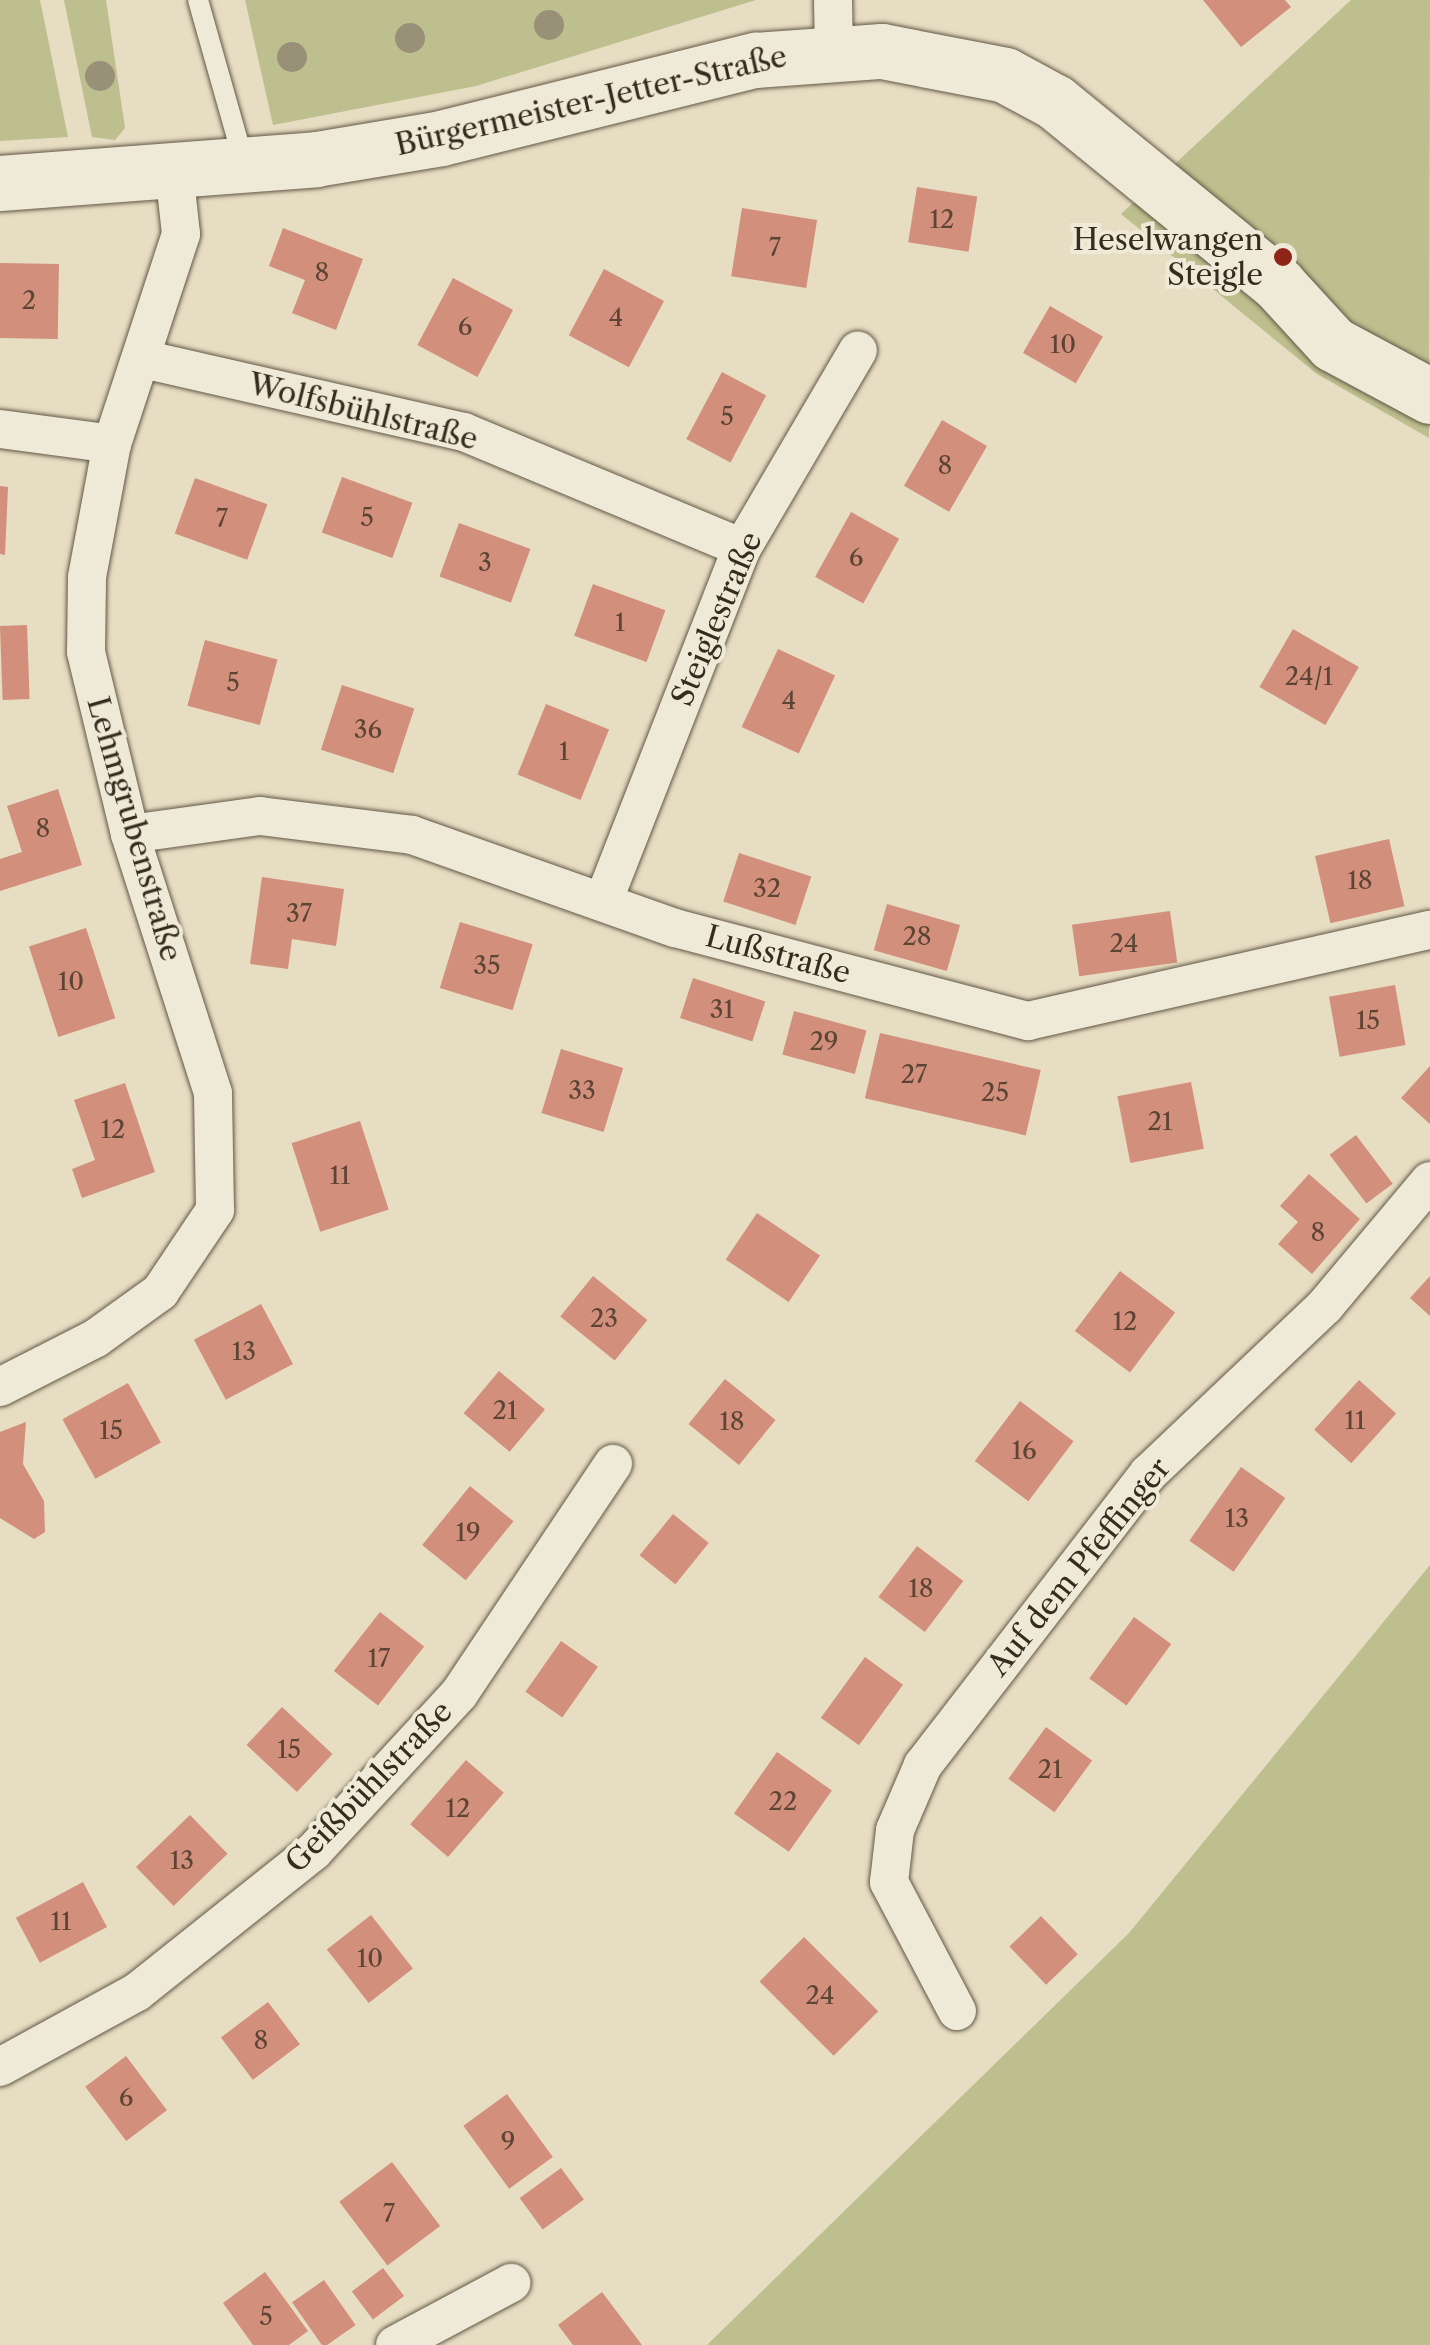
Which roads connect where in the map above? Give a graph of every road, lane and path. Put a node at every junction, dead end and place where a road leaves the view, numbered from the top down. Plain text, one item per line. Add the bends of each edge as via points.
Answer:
1 (198, 0) edge
2 (833, 25) edge
3 (244, 165) junction
4 (174, 171) junction
5 (0, 183) edge
6 (858, 350) dead end
7 (146, 360) junction
8 (1430, 396) edge
9 (0, 428) edge
10 (112, 444) junction
11 (742, 548) junction
12 (130, 834) junction
13 (602, 902) junction
14 (1430, 930) edge
15 (1430, 1181) edge
16 (0, 1387) edge
17 (613, 1464) dead end
18 (958, 2011) dead end
19 (0, 2067) edge
20 (511, 2284) dead end
21 (395, 2345) edge

1 - 3 lane
2 - 3 street, Bürgermeister-Jetter-Straße via 660,81 441,138
2 - 8 street, Bürgermeister-Jetter-Straße via 1005,75 1055,102 1278,284 1333,344
3 - 4 street, Bürgermeister-Jetter-Straße
4 - 5 street, Bürgermeister-Jetter-Straße
4 - 7 street, Lehmgrubenstraße via 180,234
6 - 11 street, Steiglestraße
7 - 10 street, Lehmgrubenstraße
7 - 11 street, Wolfsbühlstraße via 464,432
9 - 10 street
10 - 12 street, Lehmgrubenstraße via 86,577 86,652
11 - 13 street, Steiglestraße
12 - 13 street, Lußstraße via 303,816 412,834
12 - 16 street, Lehmgrubenstraße via 213,1093 214,1210 194,1254 160,1292 96,1338
13 - 14 street, Lußstraße via 1028,1021
15 - 18 street, Auf dem Pfeffinger via 1326,1306 1148,1474 923,1765 895,1830 889,1882
17 - 19 street, Geißbühlstraße via 459,1694 314,1851 137,1992
20 - 21 street

